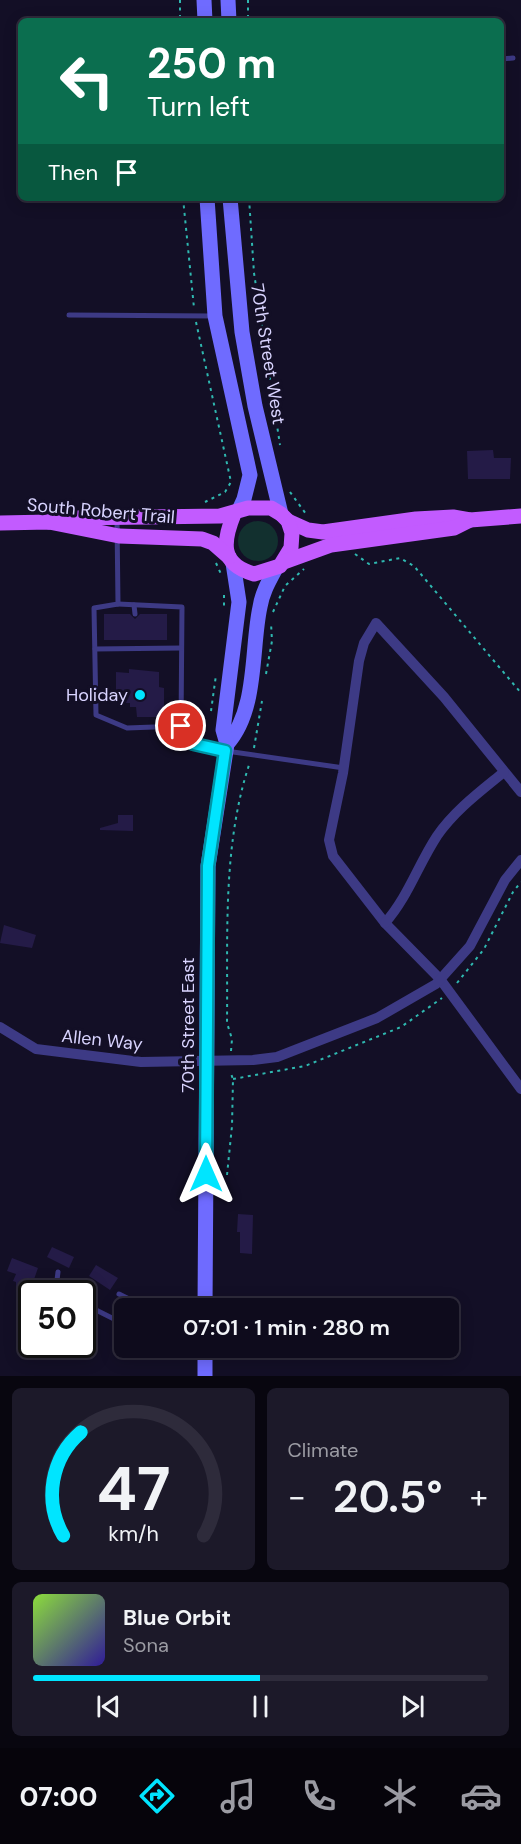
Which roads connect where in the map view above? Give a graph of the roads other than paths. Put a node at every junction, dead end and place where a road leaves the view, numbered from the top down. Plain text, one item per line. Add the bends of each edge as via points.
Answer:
1 (204, 0) edge
2 (228, 0) edge
3 (205, 18) edge
4 (229, 18) edge
5 (513, 58) dead end
6 (504, 59) edge
7 (207, 201) edge
8 (230, 201) edge
9 (69, 315) dead end
10 (215, 316) junction
11 (236, 512) junction
12 (521, 516) edge
13 (284, 517) junction
14 (117, 518) junction
15 (470, 520) junction
16 (49, 522) junction
17 (0, 523) edge
18 (116, 535) junction
19 (231, 560) junction
20 (280, 565) junction
21 (118, 604) junction
22 (134, 605) junction
23 (135, 614) dead end
24 (134, 640) dead end
25 (182, 648) junction
26 (95, 649) junction
27 (134, 649) junction
28 (181, 726) junction
29 (226, 748) junction
30 (344, 768) junction
31 (504, 772) junction
32 (521, 792) edge
33 (521, 860) edge
34 (385, 923) junction
35 (440, 979) junction
36 (0, 1027) edge
37 (207, 1062) junction
38 (521, 1089) edge
39 (58, 1272) dead end
40 (57, 1280) edge
41 (119, 1294) dead end
42 (127, 1298) edge
43 (206, 1298) edge
44 (96, 1310) edge
45 (114, 1319) edge
46 (202, 1358) edge
47 (205, 1376) edge

1 - 3 main road
2 - 4 main road
5 - 6 lane
7 - 10 main road
8 - 13 main road, 70th Street West via 244,343 255,406
9 - 10 lane
10 - 11 main road via 250,475 244,500
11 - 13 main road via 262,507
11 - 14 main road
11 - 19 main road via 225,537
12 - 15 main road
13 - 15 main road via 308,530 323,532 416,519
13 - 20 main road via 292,540
14 - 16 main road
14 - 18 lane
15 - 20 main road via 454,528 331,545
16 - 17 main road, South Robert Trail
16 - 18 main road, South Robert Trail
18 - 19 main road, South Robert Trail via 202,539 213,543
18 - 21 lane
19 - 20 main road via 254,574
19 - 29 main road, 70th Street East via 239,602 223,730
20 - 29 main road, 70th Street East via 259,608 250,686 236,735
21 - 22 lane
21 - 26 lane via 94,608
22 - 23 lane
22 - 25 lane via 182,607
24 - 27 lane
25 - 27 lane
25 - 28 lane
26 - 27 lane
26 - 28 lane via 96,715 127,729
28 - 29 lane via 194,744
29 - 30 lane
29 - 37 main road, 70th Street East via 208,866
30 - 31 street via 359,661 376,623 444,697
30 - 34 street via 329,840 333,856
31 - 32 street
31 - 34 street via 462,807 438,835 402,904
33 - 35 street, Allen Way via 505,880 470,945
34 - 35 street
35 - 37 street, Allen Way via 377,1018 277,1057
35 - 38 street
36 - 37 street, Allen Way via 36,1049 141,1062
37 - 43 main road, 70th Street East
39 - 40 lane
41 - 42 lane
44 - 45 lane
46 - 47 main road

